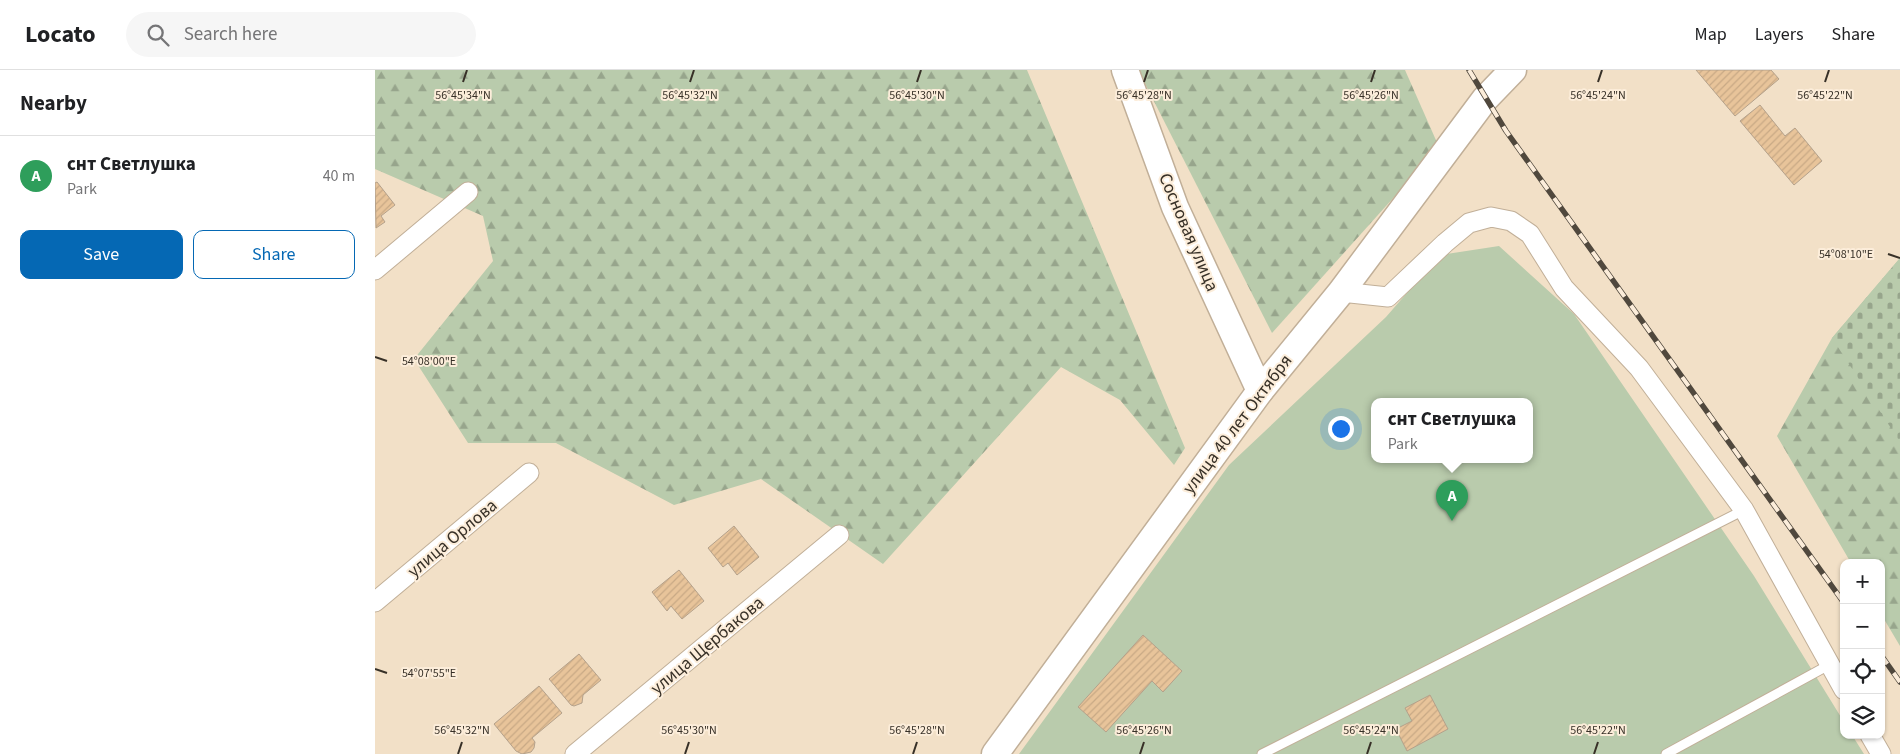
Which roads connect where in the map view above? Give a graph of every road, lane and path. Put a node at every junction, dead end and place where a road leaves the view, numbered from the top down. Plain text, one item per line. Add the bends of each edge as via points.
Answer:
1 (1125, 70) edge
2 (1513, 70) edge
3 (468, 192) dead end
4 (375, 270) edge
5 (1341, 292) junction
6 (1260, 391) junction
7 (529, 473) dead end
8 (1744, 510) junction
9 (839, 535) dead end
10 (375, 602) edge
11 (1829, 665) junction
12 (1840, 683) edge
13 (1872, 739) edge
14 (575, 754) edge
15 (995, 754) edge
16 (1262, 754) edge
17 (1665, 754) edge
18 (1881, 754) edge

1 - 6 main road, Сосновая улица via 1175,207
2 - 5 main road, улица 40 лет Октября via 1485,98
3 - 4 street
5 - 6 main road, улица 40 лет Октября
5 - 8 street via 1388,297 1469,222 1491,217 1511,221 1530,234 1564,288 1639,368
6 - 15 main road, улица 40 лет Октября
7 - 10 street, улица Орлова
8 - 11 street
8 - 16 lane
9 - 14 street, улица Щербакова
11 - 12 street
11 - 17 lane
13 - 18 street

